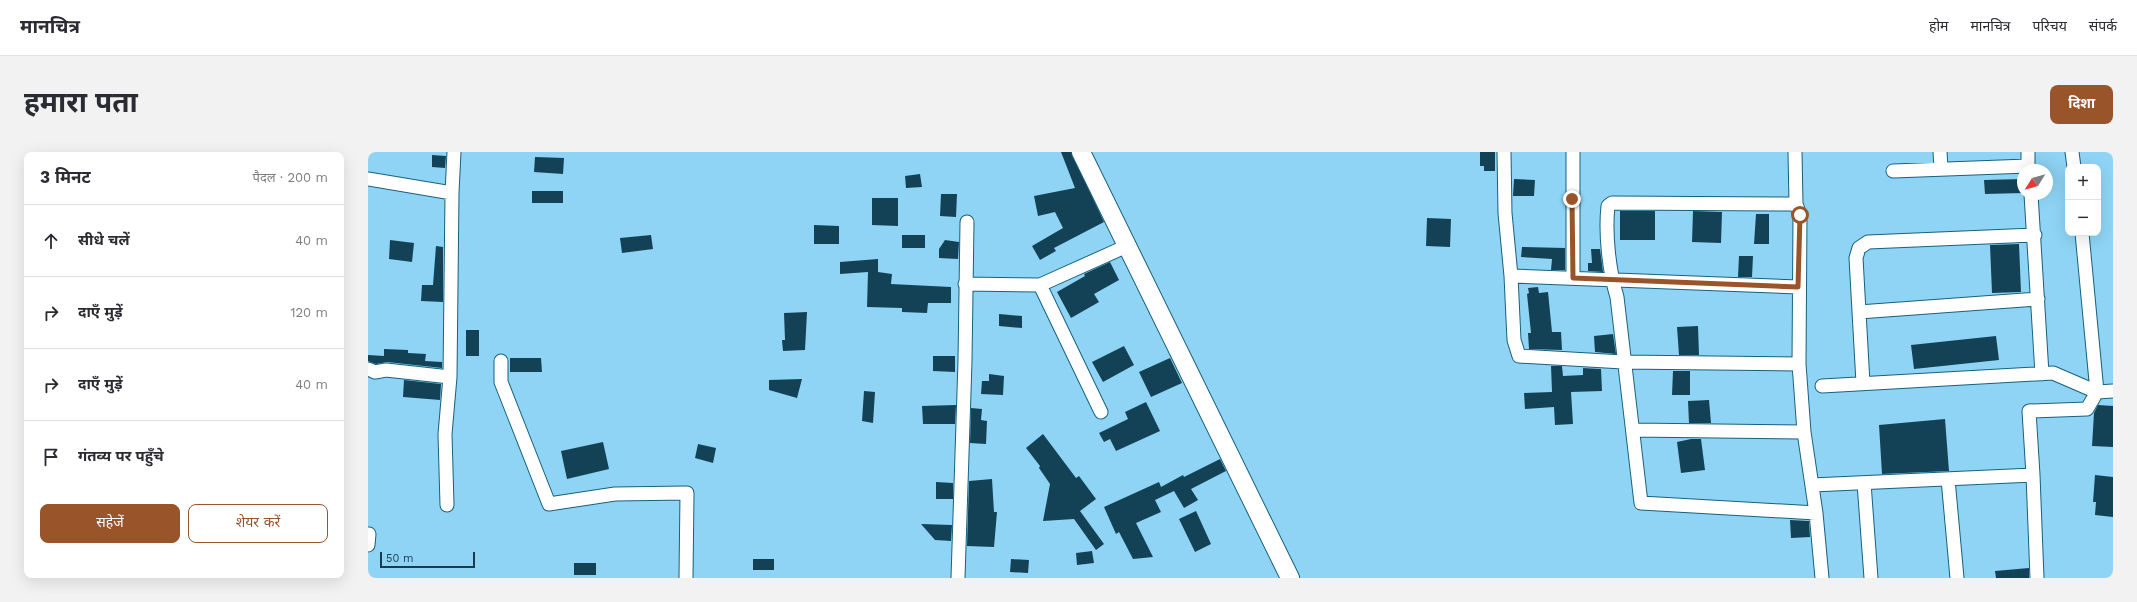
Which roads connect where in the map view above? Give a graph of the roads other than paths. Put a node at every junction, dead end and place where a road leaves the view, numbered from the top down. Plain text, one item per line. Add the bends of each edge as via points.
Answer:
1 (454, 152) edge
2 (1081, 152) edge
3 (1504, 152) edge
4 (1573, 152) edge
5 (1796, 152) edge
6 (1940, 152) edge
7 (2028, 152) edge
8 (2072, 152) edge
9 (2028, 164) edge
10 (2074, 164) edge
11 (1941, 168) junction
12 (2017, 168) edge
13 (1893, 171) dead end
14 (368, 179) edge
15 (452, 193) junction
16 (2031, 200) edge
17 (1796, 204) junction
18 (967, 222) dead end
19 (2034, 235) junction
20 (2082, 236) edge
21 (1127, 246) junction
22 (1511, 276) junction
23 (1573, 278) junction
24 (1611, 280) junction
25 (965, 284) junction
26 (1040, 285) junction
27 (1798, 287) junction
28 (2038, 299) junction
29 (1859, 312) junction
30 (502, 361) dead end
31 (1623, 362) junction
32 (1799, 364) junction
33 (368, 369) edge
34 (2042, 374) junction
35 (450, 377) junction
36 (1863, 383) junction
37 (1822, 386) dead end
38 (2113, 391) edge
39 (2097, 392) junction
40 (1101, 412) dead end
41 (1633, 430) junction
42 (1804, 432) junction
43 (2033, 475) junction
44 (1948, 479) junction
45 (1864, 483) junction
46 (1812, 485) junction
47 (447, 505) dead end
48 (1816, 513) junction
49 (686, 578) edge
50 (958, 578) edge
51 (1290, 578) edge
52 (1822, 578) edge
53 (1871, 578) edge
54 (1957, 578) edge
55 (2037, 578) edge

1 - 15 street
2 - 21 street
3 - 22 street via 1505,213
4 - 23 street
5 - 17 street
6 - 11 street
7 - 9 street
8 - 10 street
11 - 12 street
11 - 13 street
14 - 15 street
15 - 35 street
16 - 19 street
17 - 24 street via 1612,203 1608,206 1607,218
17 - 27 street via 1800,215
18 - 25 street
19 - 28 street
19 - 29 street via 1868,242 1859,248 1856,258
20 - 39 street
21 - 26 street
21 - 51 street
22 - 23 street
22 - 31 street via 1514,340 1519,356
23 - 24 street
24 - 27 street
24 - 31 street via 1617,297
25 - 26 street
25 - 50 street
26 - 40 street
27 - 32 street
28 - 29 street
28 - 34 street
29 - 36 street
30 - 49 street via 501,382 549,504 615,494 687,493
31 - 32 street
31 - 41 street
32 - 42 street
33 - 35 street via 375,372 386,370
34 - 36 street
34 - 39 street via 2053,374
35 - 47 street via 445,434
36 - 37 street
38 - 39 street
39 - 43 street via 2087,409 2029,411
41 - 42 street
41 - 48 street via 1641,504
42 - 46 street
43 - 44 street
43 - 55 street
44 - 45 street
44 - 54 street
45 - 46 street
45 - 53 street
46 - 48 street
48 - 52 street

